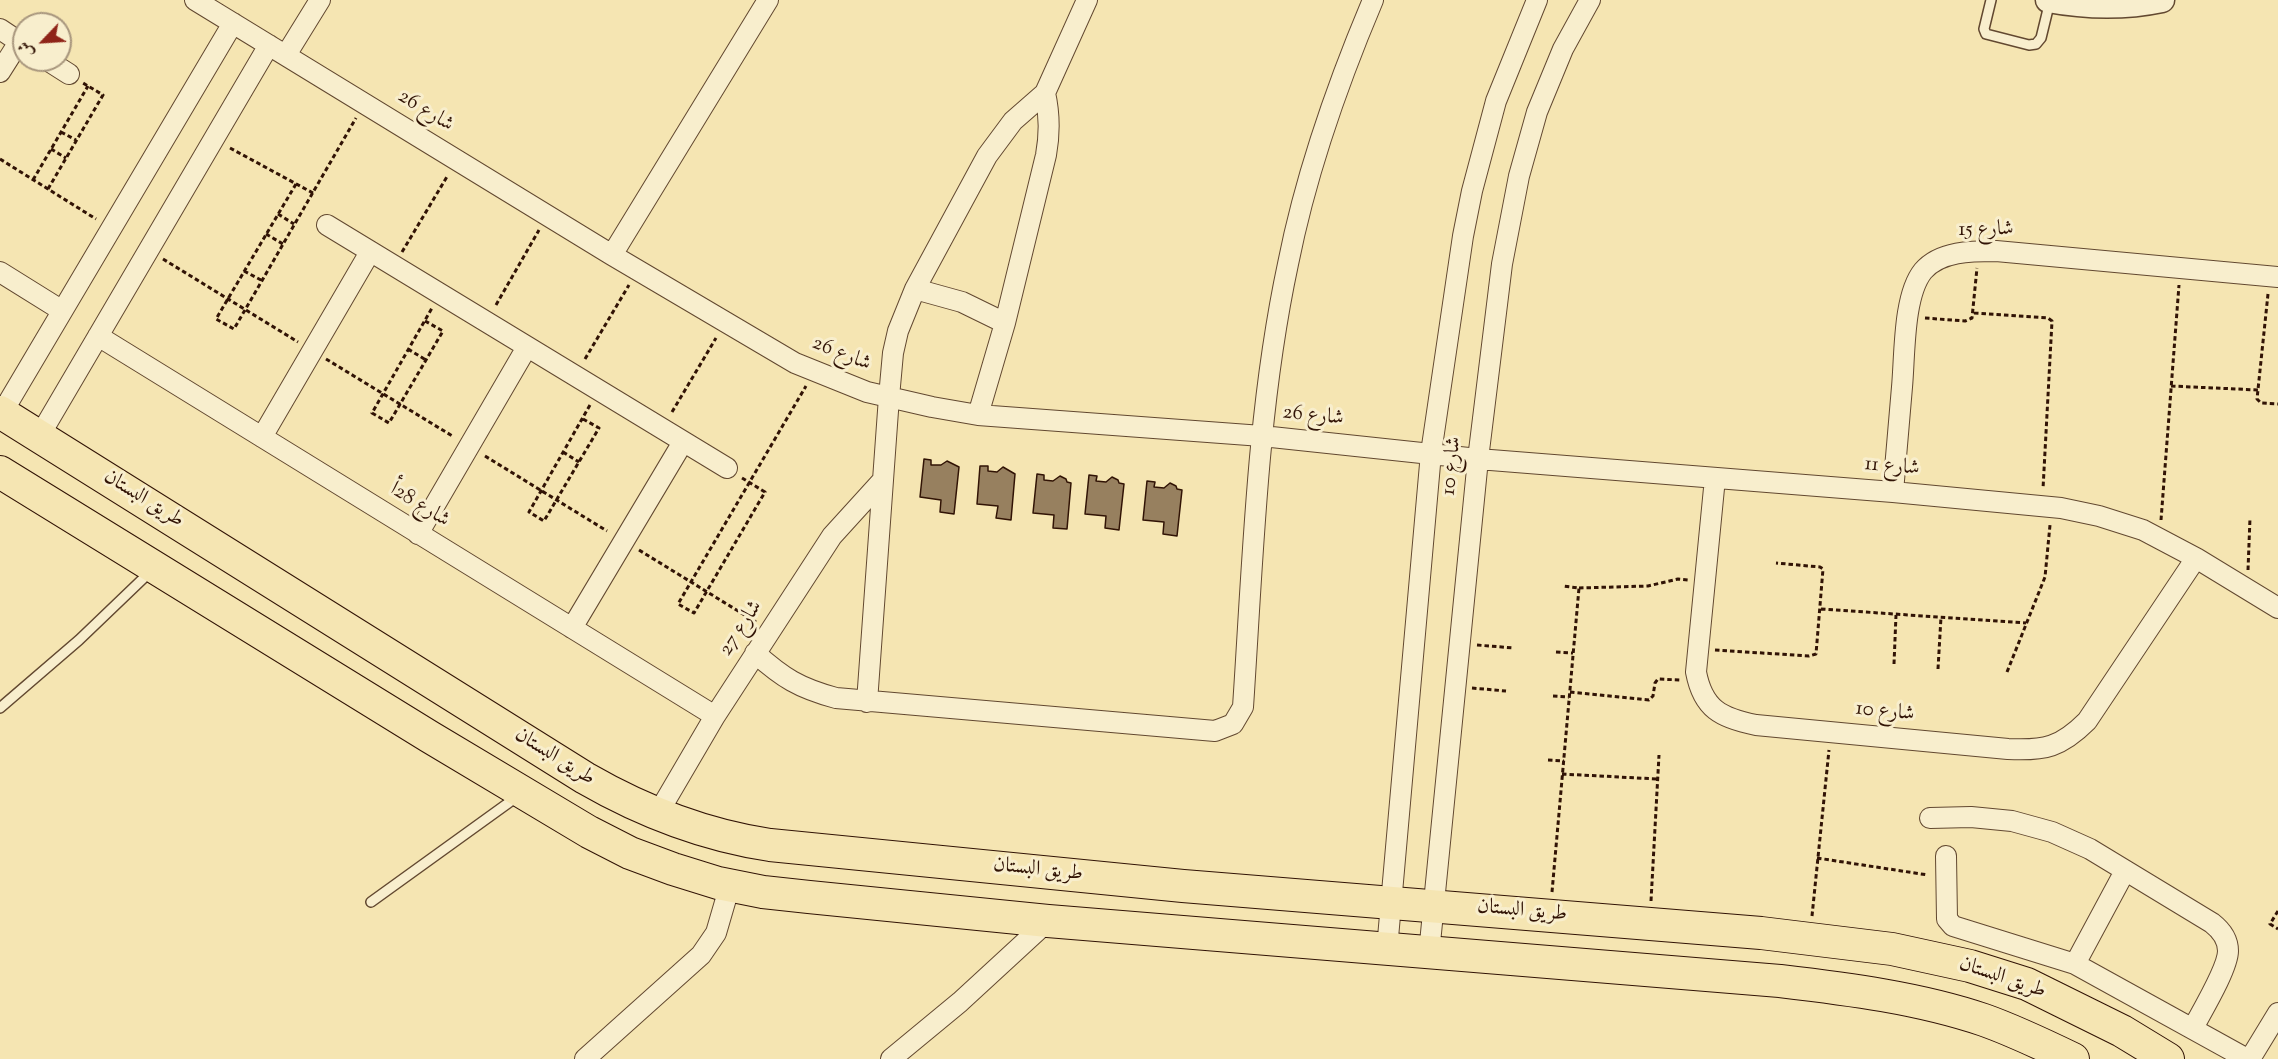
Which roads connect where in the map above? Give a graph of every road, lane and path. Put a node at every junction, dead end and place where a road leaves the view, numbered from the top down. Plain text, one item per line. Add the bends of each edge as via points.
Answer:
1 (195, 0) edge
2 (320, 0) edge
3 (768, 0) edge
4 (1087, 0) edge
5 (1373, 0) edge
6 (1537, 0) edge
7 (1590, 0) edge
8 (1991, 0) edge
9 (2049, 0) edge
10 (2162, 0) edge
11 (233, 23) junction
12 (269, 45) junction
13 (12, 55) edge
14 (286, 55) junction
15 (0, 72) edge
16 (66, 72) edge
17 (69, 74) dead end
18 (88, 86) dead end
19 (1045, 93) junction
20 (103, 95) dead end
21 (364, 103) junction
22 (62, 132) junction
23 (214, 139) junction
24 (76, 140) junction
25 (51, 150) junction
26 (66, 158) junction
27 (0, 159) edge
28 (457, 160) junction
29 (33, 180) junction
30 (296, 184) junction
31 (48, 189) junction
32 (313, 193) junction
33 (278, 214) junction
34 (548, 216) junction
35 (295, 224) junction
36 (327, 225) dead end
37 (111, 228) junction
38 (266, 234) junction
39 (283, 244) junction
40 (1978, 251) junction
41 (370, 252) junction
42 (612, 255) junction
43 (394, 266) junction
44 (2180, 268) junction
45 (637, 270) junction
46 (244, 271) junction
47 (0, 272) edge
48 (2274, 277) edge
49 (262, 280) junction
50 (915, 289) junction
51 (440, 294) junction
52 (62, 310) junction
53 (1974, 313) junction
54 (1908, 317) junction
55 (425, 321) junction
56 (486, 322) junction
57 (725, 322) junction
58 (1005, 323) junction
59 (98, 336) junction
60 (527, 347) junction
61 (408, 350) junction
62 (426, 360) junction
63 (815, 372) junction
64 (575, 376) junction
65 (2171, 386) junction
66 (2258, 390) junction
67 (598, 391) junction
68 (889, 398) junction
69 (2278, 404) edge
70 (1, 412) edge
71 (978, 415) junction
72 (583, 419) junction
73 (662, 429) junction
74 (40, 435) junction
75 (1262, 436) junction
76 (262, 437) junction
77 (683, 442) junction
78 (563, 452) junction
79 (1431, 453) junction
80 (1478, 459) junction
81 (579, 462) junction
82 (727, 468) joint
83 (0, 472) edge
84 (1715, 478) junction
85 (882, 481) junction
86 (750, 483) junction
87 (1893, 492) junction
88 (2047, 507) junction
89 (2250, 518) dead end
90 (418, 534) junction
91 (2159, 538) junction
92 (2196, 558) junction
93 (1776, 563) dead end
94 (154, 567) junction
95 (1705, 584) junction
96 (1563, 586) dead end
97 (1579, 588) junction
98 (2247, 590) junction
99 (2278, 608) edge
100 (1821, 609) junction
101 (1896, 614) junction
102 (1941, 617) junction
103 (2026, 623) junction
104 (572, 628) junction
105 (1460, 644) junction
106 (1513, 648) dead end
107 (1698, 649) junction
108 (1557, 652) dead end
109 (755, 653) junction
110 (1573, 653) junction
111 (1894, 664) dead end
112 (1938, 669) dead end
113 (2007, 672) dead end
114 (1698, 682) junction
115 (1455, 687) junction
116 (1506, 691) dead end
117 (1569, 695) junction
118 (1552, 696) dead end
119 (867, 702) junction
120 (0, 708) edge
121 (715, 716) junction
122 (1831, 732) junction
123 (1659, 755) dead end
124 (1548, 760) dead end
125 (1564, 760) junction
126 (1562, 774) junction
127 (1658, 779) junction
128 (522, 792) junction
129 (657, 815) junction
130 (1930, 818) dead end
131 (1946, 856) dead end
132 (1817, 858) junction
133 (2125, 871) junction
134 (1946, 877) junction
135 (730, 885) junction
136 (371, 902) dead end
137 (1391, 902) junction
138 (1434, 905) junction
139 (2278, 911) edge
140 (1550, 915) junction
141 (1048, 921) junction
142 (1650, 924) junction
143 (2278, 929) edge
144 (1810, 939) junction
145 (1387, 949) junction
146 (1429, 953) junction
147 (2075, 964) junction
148 (2278, 1013) edge
149 (2193, 1028) junction
150 (585, 1059) edge
151 (891, 1059) edge
152 (2073, 1059) edge
153 (2168, 1059) edge
154 (2249, 1059) edge

1 - 11 street, شارع 26
2 - 14 street
3 - 42 street
4 - 19 street
5 - 75 street via 1350,54 1305,192 1280,305
6 - 79 street, شارع 10 via 1496,101 1472,190
7 - 80 street, شارع 10 via 1549,80 1519,176 1502,264
8 - 9 lane via 1986,34 2029,45 2041,38
9 - 10 street via 2108,6
11 - 12 street, شارع 26
11 - 37 street
12 - 14 street, شارع 26
12 - 23 street
13 - 15 street
14 - 21 street, شارع 26
16 - 17 street
18 - 22 path
19 - 50 street via 1013,121 987,156
19 - 58 street via 1050,134
20 - 24 path
21 - 28 street, شارع 26
21 - 32 path
22 - 24 path
22 - 25 path
23 - 30 path
23 - 59 street
24 - 26 path
25 - 26 path
25 - 29 path
26 - 31 path
27 - 29 path
28 - 34 street, شارع 26
28 - 43 path
29 - 31 path
30 - 32 path
30 - 33 path
31 - 37 path
32 - 35 path
33 - 35 path
33 - 38 path
34 - 42 street, شارع 26
34 - 56 path
35 - 39 path
36 - 41 street
37 - 52 street
38 - 39 path
38 - 46 path
39 - 49 path
40 - 44 street, شارع 15
40 - 53 path
40 - 54 street, شارع 15 via 1945,257 1924,270 1913,292
41 - 43 street
41 - 76 street
42 - 45 street, شارع 26
43 - 51 street
44 - 48 street, شارع 15
44 - 65 path
45 - 57 street, شارع 26
45 - 64 path
46 - 49 path
46 - 49 path via 216,319 234,329
47 - 52 street
48 - 66 path
50 - 58 street via 962,302
50 - 68 street via 898,331
51 - 55 path
51 - 56 street
52 - 70 street
53 - 54 path via 1968,321
53 - 88 path via 2052,321
54 - 87 street, شارع 15
55 - 61 path
55 - 62 path via 443,332
56 - 60 street
57 - 63 street, شارع 26
57 - 73 path
58 - 71 street
59 - 74 street
59 - 76 street, شارع 28أ
60 - 64 street
60 - 90 street
61 - 62 path
61 - 62 path via 372,413 389,423
63 - 68 street, شارع 26
63 - 86 path
64 - 67 street
65 - 66 path
65 - 91 path
66 - 69 path via 2260,402
67 - 72 path
67 - 73 street
68 - 71 street, شارع 26
68 - 85 street
70 - 74 main road, طريق البستان
71 - 75 street, شارع 26
72 - 78 path
72 - 81 path via 599,428
73 - 77 street
74 - 129 main road, طريق البستان via 585,778
75 - 79 street, شارع 26
75 - 119 street via 1243,707 1233,724 1215,730
76 - 90 street, شارع 28أ
77 - 82 street
77 - 104 street
78 - 81 path
78 - 81 path via 529,512 544,521
79 - 80 street, شارع 26
79 - 137 street, شارع 10
80 - 84 street, شارع 11
80 - 105 street, شارع 10
82 - 86 path
83 - 94 main road
84 - 87 street, شارع 11
84 - 95 street
85 - 109 street, شارع 27 via 832,536
85 - 119 street
86 - 86 path via 765,492 694,613 678,604
87 - 88 street, شارع 11
88 - 91 street, شارع 11 via 2099,516
88 - 103 path via 2045,577
89 - 98 path
90 - 104 street, شارع 28أ
91 - 92 street, شارع 11
92 - 98 street, شارع 11
92 - 122 street, شارع 10 via 2100,704 2063,742 2029,750
93 - 100 path via 1822,568
94 - 120 lane via 79,640
94 - 128 main road
95 - 97 path via 1678,579 1648,586
95 - 107 street
96 - 97 path
97 - 110 path
98 - 99 street, شارع 11
100 - 101 path
100 - 107 path via 1818,650 1812,656
101 - 102 path
101 - 111 path
102 - 103 path
102 - 112 path
103 - 113 path
104 - 121 street, شارع 28أ
105 - 106 path
105 - 115 street, شارع 10
107 - 114 street
108 - 110 path
109 - 119 street via 778,674 806,689
109 - 121 street, شارع 27
110 - 117 path
114 - 117 path via 1658,679 1649,700
114 - 122 street, شارع 10 via 1708,703 1726,717 1756,725
115 - 116 path
115 - 138 street, شارع 10
117 - 118 path
117 - 125 path
121 - 129 street, شارع 27
122 - 132 path
123 - 127 path
124 - 125 path
125 - 126 path
126 - 127 path
126 - 140 path
127 - 142 path
128 - 135 main road via 630,853
128 - 136 lane
129 - 137 main road, طريق البستان via 711,834 770,845 1183,886
130 - 133 street via 1971,817 2052,832
131 - 134 street
132 - 134 path
132 - 144 path
133 - 147 street
133 - 149 street via 2212,923 2225,937 2225,965
134 - 147 street via 1947,919 1953,927
135 - 141 main road via 763,892
135 - 150 street via 716,933 701,955
137 - 138 main road, طريق البستان
137 - 145 street, شارع 10
138 - 140 main road, طريق البستان
138 - 146 street, شارع 10
139 - 143 path via 2270,924
140 - 142 main road, طريق البستان
141 - 145 main road
141 - 151 street
142 - 144 main road, طريق البستان
144 - 153 main road, طريق البستان via 1936,957 1996,973 2072,1005
145 - 146 main road
146 - 152 main road via 1832,987 1982,1019
147 - 149 street
148 - 154 street
149 - 154 street

